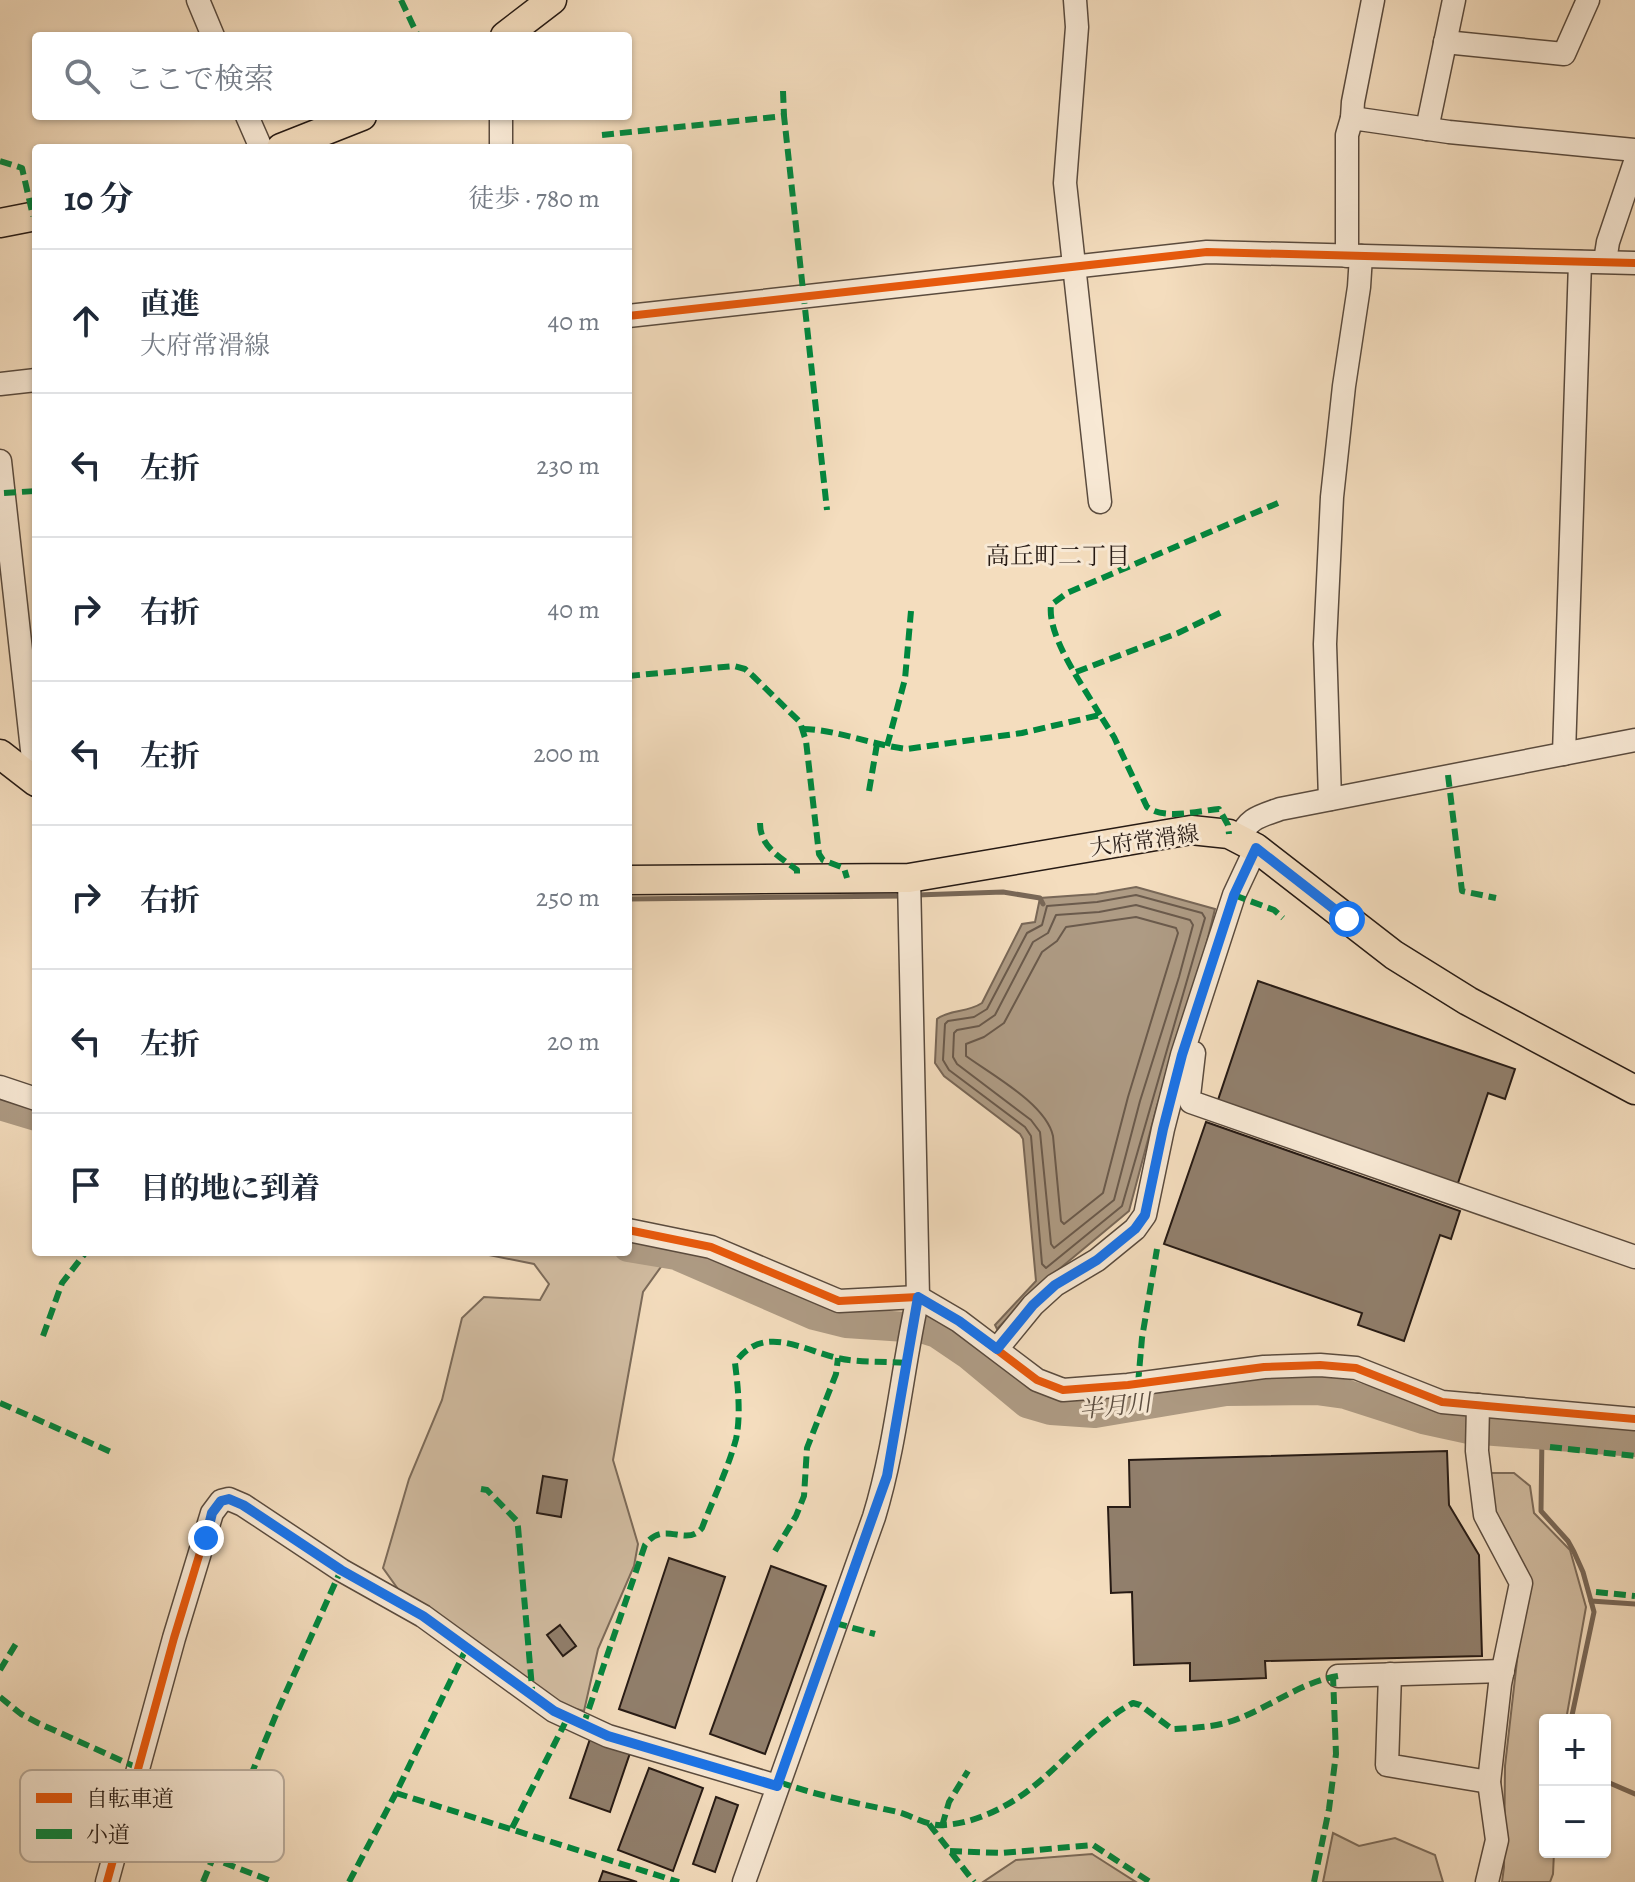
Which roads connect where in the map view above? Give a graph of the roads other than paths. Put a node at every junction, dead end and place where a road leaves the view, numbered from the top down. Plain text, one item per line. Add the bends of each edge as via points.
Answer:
1 (198, 0) edge
2 (552, 0) edge
3 (1075, 0) edge
4 (1373, 0) edge
5 (1454, 0) edge
6 (1588, 0) edge
7 (211, 32) edge
8 (510, 32) edge
9 (1445, 42) junction
10 (1352, 118) junction
11 (249, 120) edge
12 (352, 120) edge
13 (501, 120) edge
14 (1427, 129) junction
15 (259, 144) edge
16 (291, 144) edge
17 (501, 144) edge
18 (1635, 150) edge
19 (1635, 162) edge
20 (32, 217) edge
21 (0, 223) edge
22 (1354, 256) junction
23 (1605, 261) junction
24 (1580, 262) junction
25 (1635, 263) edge
26 (1073, 267) junction
27 (632, 316) edge
28 (32, 380) edge
29 (0, 384) edge
30 (0, 461) edge
31 (1100, 502) dead end
32 (1635, 740) edge
33 (32, 750) edge
34 (0, 754) edge
35 (1564, 754) junction
36 (31, 779) edge
37 (1330, 799) junction
38 (1248, 843) junction
39 (909, 878) junction
40 (632, 880) edge
41 (1188, 1038) junction
42 (0, 1087) edge
43 (1635, 1090) edge
44 (32, 1098) edge
45 (632, 1231) edge
46 (1635, 1257) edge
47 (916, 1304) junction
48 (997, 1349) junction
49 (1478, 1413) junction
50 (1635, 1419) edge
51 (1503, 1671) junction
52 (1390, 1674) junction
53 (1338, 1676) dead end
54 (138, 1770) edge
55 (1489, 1782) junction
56 (777, 1786) junction
57 (112, 1862) edge
58 (107, 1882) edge
59 (744, 1882) edge
60 (1487, 1882) edge

1 - 7 street
2 - 8 main road
3 - 26 street via 1065,183
4 - 10 street
5 - 9 street
6 - 9 street via 1564,54
9 - 14 street
10 - 14 street
10 - 22 street via 1347,135
11 - 15 street
12 - 16 main road
13 - 17 street
14 - 18 street
19 - 23 street
20 - 21 main road
22 - 24 street
22 - 26 street via 1207,252
22 - 37 street via 1359,287 1332,497 1325,644
23 - 24 street
23 - 25 street
24 - 35 street
26 - 27 street
26 - 31 street
28 - 29 street
30 - 33 street
32 - 35 street
34 - 36 main road
35 - 37 street
37 - 38 street via 1253,819 1244,827
38 - 39 main road, 大府常滑線 via 1191,830
38 - 41 street
38 - 43 main road, 大府常滑線 via 1394,955
39 - 40 main road, 大府常滑線
39 - 47 street
41 - 46 street via 1195,1048 1191,1102
41 - 48 street via 1145,1215 1097,1260 1055,1285
42 - 44 street
45 - 47 street via 711,1247 839,1301
47 - 48 street via 959,1321
47 - 56 street via 887,1476
48 - 49 street via 1037,1380 1063,1390 1320,1365 1356,1368
49 - 50 street
49 - 51 street via 1485,1515 1521,1583
51 - 52 street
51 - 55 street
52 - 53 street
52 - 55 street via 1387,1765
54 - 56 street via 212,1513 229,1499 423,1616 554,1711 652,1750
55 - 60 street via 1497,1840
56 - 59 street
57 - 58 street

